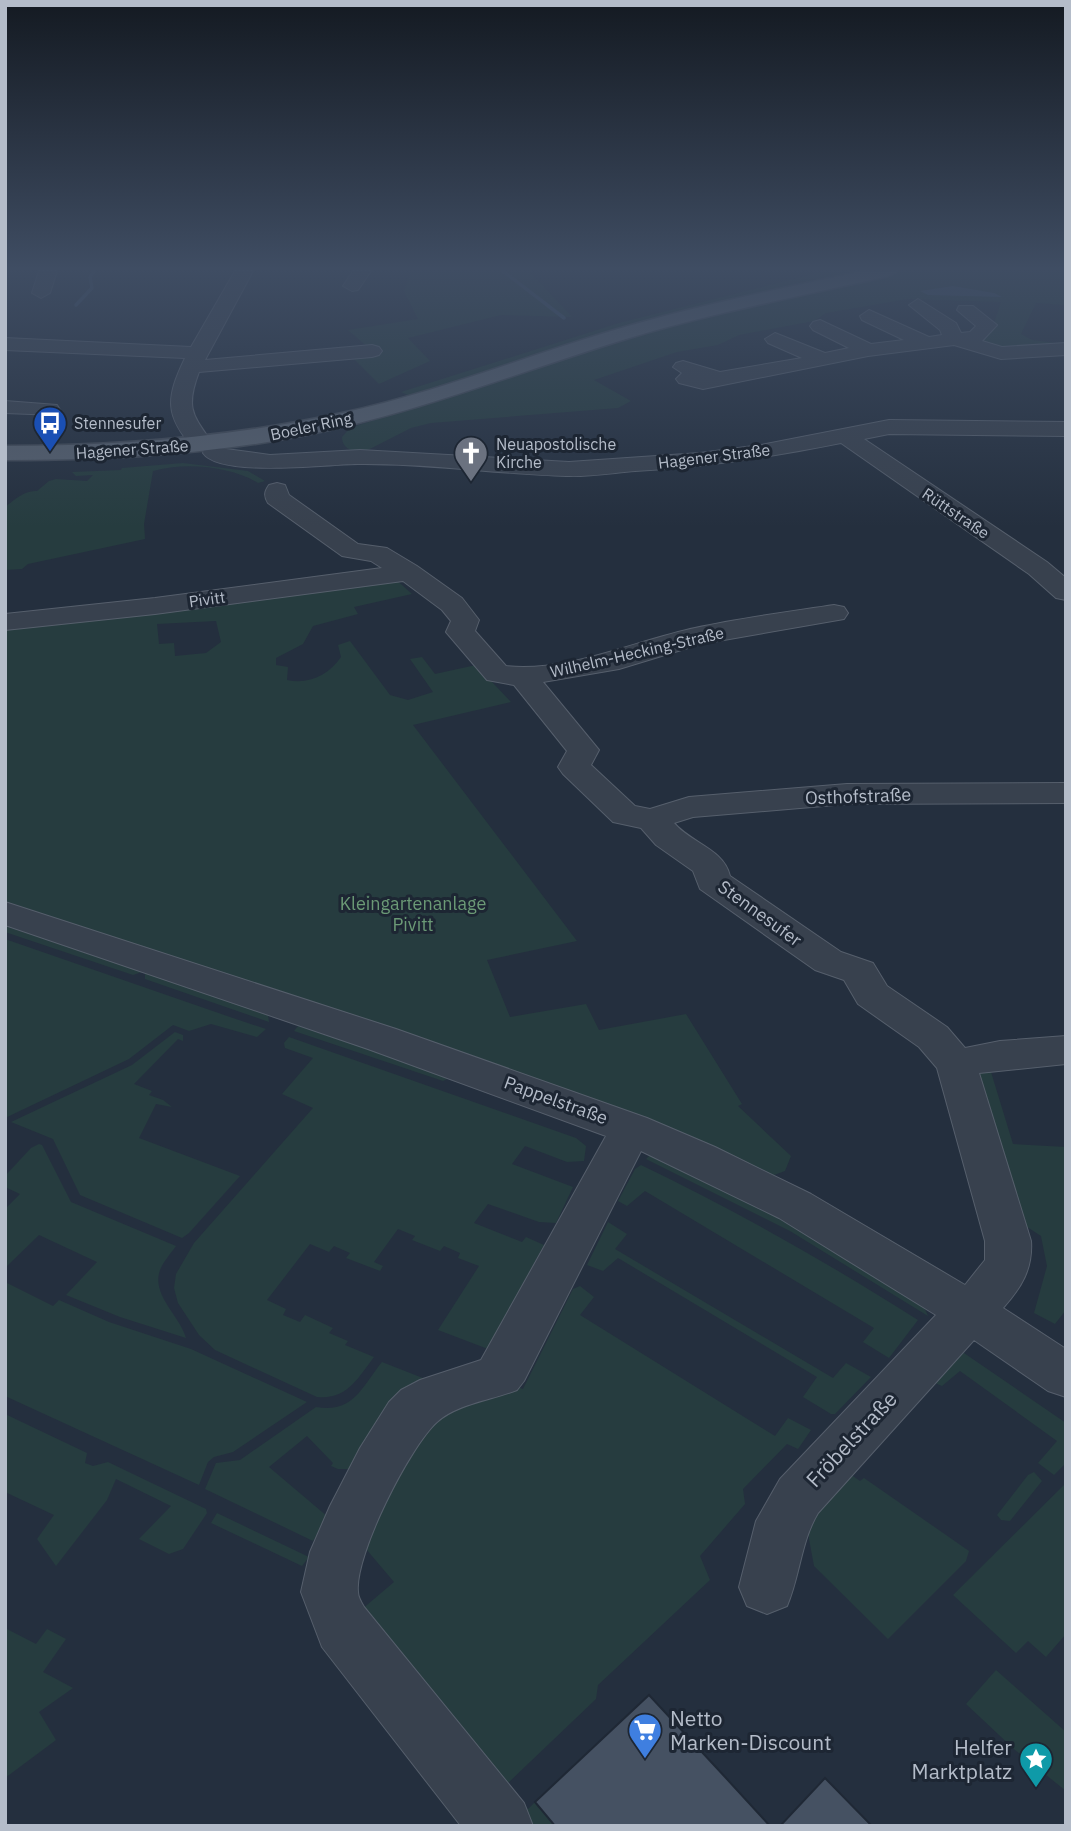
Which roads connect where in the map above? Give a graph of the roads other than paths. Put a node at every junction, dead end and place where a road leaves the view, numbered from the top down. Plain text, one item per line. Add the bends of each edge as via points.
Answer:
1 (153, 356) edge
2 (197, 356) edge
3 (265, 356) edge
4 (555, 356) edge
5 (745, 356) edge
6 (816, 356) edge
7 (835, 356) edge
8 (822, 359) junction
9 (195, 360) junction
10 (776, 369) junction
11 (690, 370) dead end
12 (419, 400) junction
13 (5, 407) edge
14 (49, 410) dead end
15 (1066, 429) edge
16 (845, 436) junction
17 (351, 442) junction
18 (208, 448) junction
19 (5, 453) edge
20 (5, 464) edge
21 (277, 489) dead end
22 (1066, 566) edge
23 (1038, 568) junction
24 (408, 572) junction
25 (1066, 592) edge
26 (834, 613) dead end
27 (5, 622) edge
28 (523, 677) junction
29 (1066, 793) edge
30 (652, 819) junction
31 (5, 913) edge
32 (1066, 1050) edge
33 (956, 1064) junction
34 (632, 1129) junction
35 (969, 1311) junction
36 (1066, 1376) edge
37 (767, 1587) dead end
38 (501, 1826) edge

1 - 9 street
2 - 9 street
3 - 9 street
4 - 12 main road, Boeler Ring
5 - 10 street
6 - 8 street
7 - 8 street
8 - 10 street
9 - 18 street via 181,391 182,417
10 - 11 street via 703,383 686,379
12 - 17 main road, Boeler Ring
12 - 18 main road, Boeler Ring
13 - 14 street
15 - 16 street, Hagener Straße via 913,426
16 - 17 street, Hagener Straße via 761,452 569,469
16 - 23 street, Rüttstraße
17 - 18 main road, Boeler Ring
18 - 19 main road, Hagener Straße
18 - 20 main road, Hagener Straße via 112,462
21 - 24 street via 277,498 351,551 378,554
22 - 23 street
23 - 25 street, Rüttstraße
24 - 27 street, Pivitt
24 - 28 street via 466,620 460,632 497,674
26 - 28 street, Wilhelm-Hecking-Straße via 696,636 619,660
28 - 30 street, Stennesufer via 583,750 574,767 625,815
29 - 30 street, Osthofstraße via 847,794 689,807
30 - 33 street, Stennesufer via 668,838 710,866 713,881 828,961 859,972 872,995 933,1037
31 - 34 street, Pappelstraße via 506,1081
32 - 33 street
33 - 35 street, Stennesufer via 1008,1241 1009,1260 1001,1278
34 - 35 street, Pappelstraße via 773,1195
34 - 38 street via 506,1366 499,1375 429,1401 408,1418 346,1527 335,1558 329,1592 343,1626
35 - 36 street, Pappelstraße
35 - 37 street, Fröbelstraße via 799,1496 783,1521

